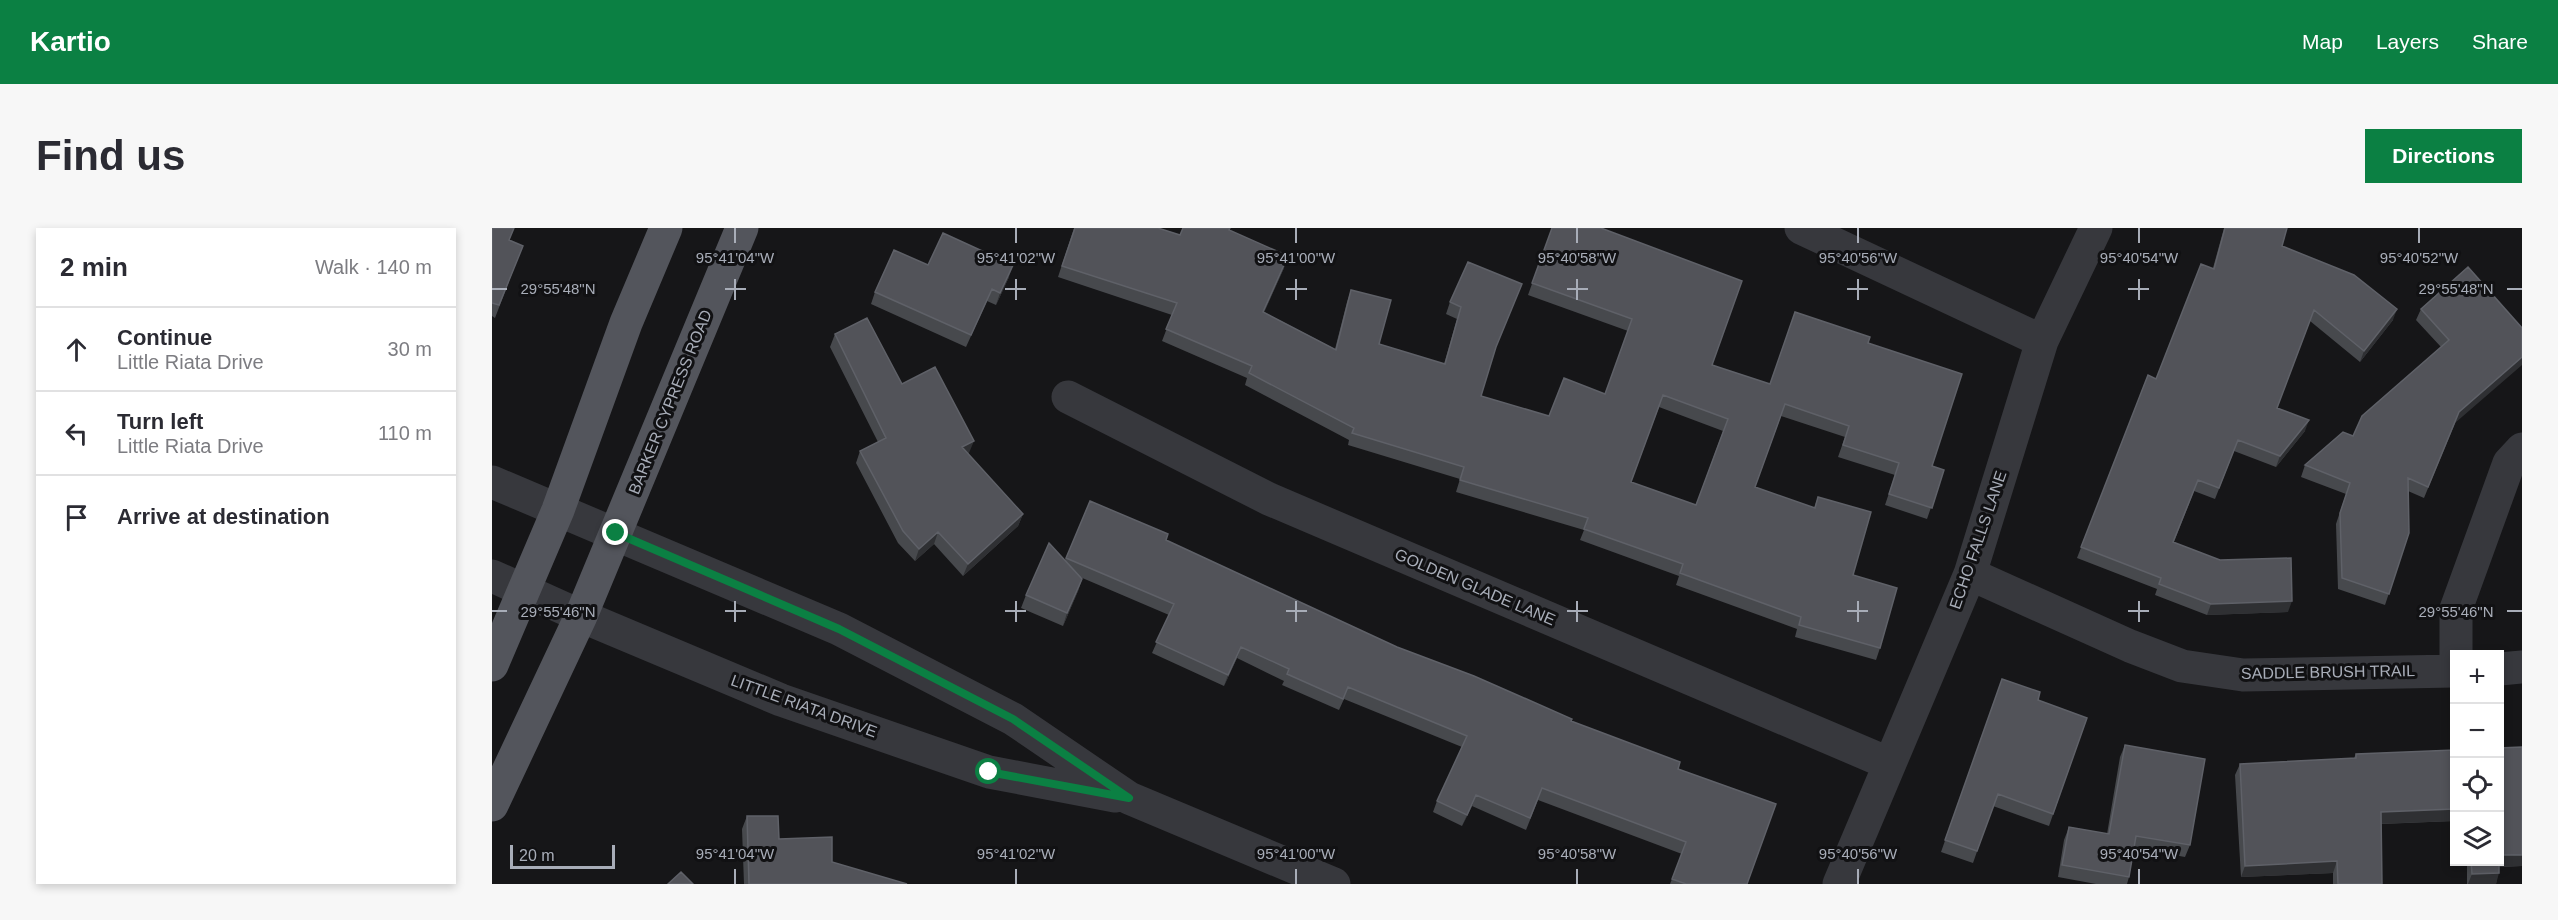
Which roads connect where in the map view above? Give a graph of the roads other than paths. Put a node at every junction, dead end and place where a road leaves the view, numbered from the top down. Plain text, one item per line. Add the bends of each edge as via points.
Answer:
1 (666, 228) edge
2 (742, 228) edge
3 (1801, 228) edge
4 (2096, 228) edge
5 (2042, 341) junction
6 (1068, 397) dead end
7 (2522, 449) edge
8 (492, 482) edge
9 (558, 510) junction
10 (616, 533) junction
11 (1970, 574) junction
12 (492, 576) edge
13 (525, 590) junction
14 (581, 616) junction
15 (2456, 650) edge
16 (492, 665) edge
17 (2522, 668) edge
18 (2504, 669) edge
19 (2450, 671) edge
20 (1888, 763) junction
21 (1129, 798) junction
22 (492, 805) edge
23 (1334, 884) edge
24 (1839, 884) edge

1 - 9 main road via 626,323
2 - 10 main road, BARKER CYPRESS ROAD
3 - 5 street
4 - 5 street, ECHO FALLS LANE
5 - 11 street, ECHO FALLS LANE
6 - 20 street, GOLDEN GLADE LANE via 1269,499
7 - 15 street via 2509,463 2456,609
8 - 9 street, LITTLE RIATA DRIVE
9 - 10 street, LITTLE RIATA DRIVE
9 - 13 main road
10 - 14 main road, BARKER CYPRESS ROAD
10 - 21 street, LITTLE RIATA DRIVE via 839,629 993,708
11 - 19 street, SADDLE BRUSH TRAIL via 2182,666 2242,675
11 - 20 street, ECHO FALLS LANE
12 - 13 street, LITTLE RIATA DRIVE
13 - 14 street, LITTLE RIATA DRIVE
13 - 16 main road
14 - 21 street, LITTLE RIATA DRIVE via 781,700 989,772
14 - 22 main road, BARKER CYPRESS ROAD
17 - 18 street
20 - 24 street, ECHO FALLS LANE
21 - 23 street, LITTLE RIATA DRIVE

